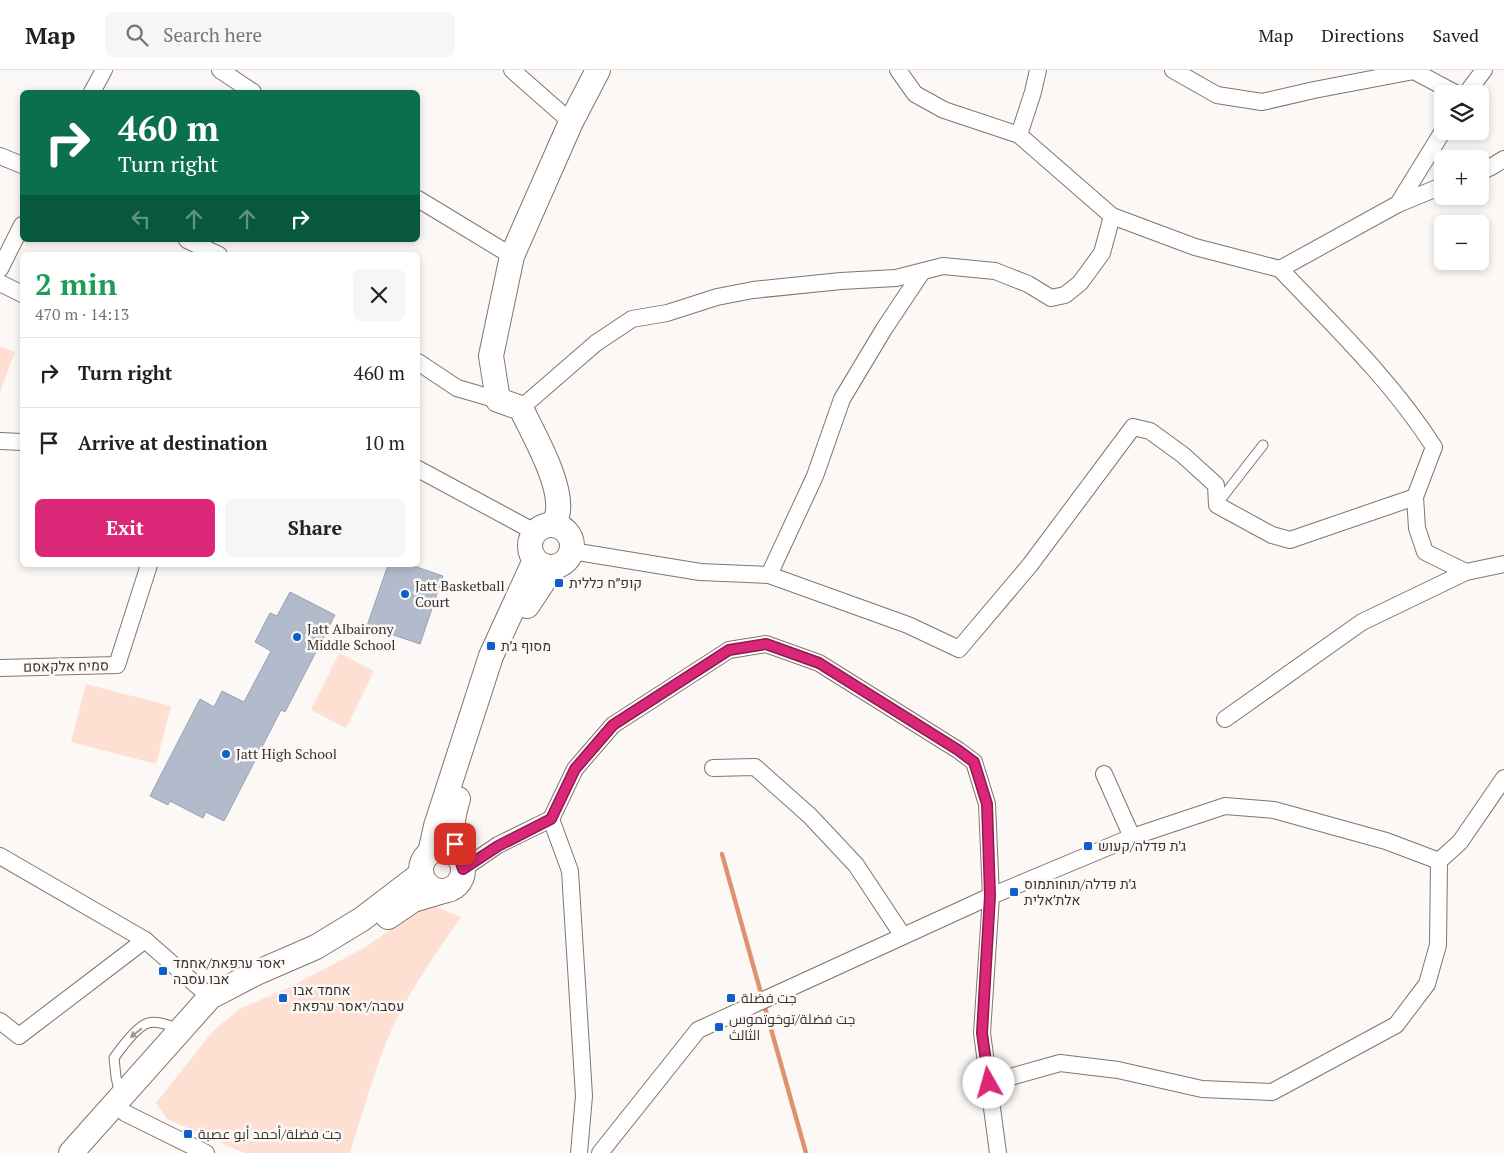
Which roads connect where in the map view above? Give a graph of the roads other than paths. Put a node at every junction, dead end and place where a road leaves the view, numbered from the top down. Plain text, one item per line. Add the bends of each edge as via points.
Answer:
1 (104, 70) edge
2 (220, 70) edge
3 (512, 70) edge
4 (598, 70) edge
5 (898, 70) edge
6 (1038, 70) edge
7 (1173, 70) edge
8 (1484, 70) edge
9 (1413, 71) edge
10 (1440, 85) edge
11 (1473, 85) edge
12 (93, 90) edge
13 (250, 90) edge
14 (571, 122) junction
15 (1019, 135) junction
16 (1437, 140) edge
17 (0, 156) edge
18 (1504, 159) edge
19 (20, 164) edge
20 (1489, 168) edge
21 (1434, 189) edge
22 (420, 200) edge
23 (1398, 204) junction
24 (1112, 216) junction
25 (20, 229) edge
26 (191, 242) edge
27 (213, 252) edge
28 (512, 256) junction
29 (0, 269) edge
30 (1280, 269) junction
31 (922, 272) junction
32 (0, 283) edge
33 (20, 293) edge
34 (420, 363) edge
35 (498, 400) junction
36 (521, 408) junction
37 (0, 441) edge
38 (20, 442) edge
39 (1263, 445) dead end
40 (420, 470) edge
41 (1415, 497) junction
42 (1216, 505) junction
43 (545, 528) junction
44 (572, 550) junction
45 (544, 564) junction
46 (1504, 564) edge
47 (149, 567) edge
48 (1466, 572) junction
49 (769, 575) junction
50 (0, 668) edge
51 (1225, 719) dead end
52 (713, 768) dead end
53 (1104, 774) dead end
54 (1504, 778) edge
55 (551, 819) junction
56 (1132, 837) junction
57 (0, 856) edge
58 (1439, 861) junction
59 (425, 863) junction
60 (461, 863) junction
61 (440, 892) junction
62 (990, 896) junction
63 (903, 936) junction
64 (145, 940) junction
65 (210, 998) junction
66 (0, 1020) edge
67 (180, 1029) junction
68 (989, 1083) junction
69 (123, 1105) junction
70 (71, 1153) edge
71 (89, 1153) edge
72 (206, 1153) edge
73 (579, 1153) edge
74 (600, 1153) edge
75 (998, 1153) edge

1 - 12 street
2 - 13 street
3 - 14 street
4 - 14 street
5 - 15 street via 915,94 944,110
6 - 15 street
7 - 9 street via 1217,95 1262,102
8 - 11 street
9 - 10 street
14 - 28 street
15 - 24 street
16 - 23 street
17 - 19 street
18 - 20 street
21 - 23 street
22 - 28 street
23 - 30 street
24 - 30 street via 1195,247
24 - 31 street via 1102,253 1080,283 1065,295 1051,298 1028,284 995,271 943,266
25 - 29 street
26 - 27 street
28 - 35 street via 491,356
30 - 41 street via 1382,377 1434,447
31 - 36 street via 896,278 753,290 632,319 596,343
31 - 49 street via 842,399 815,476
32 - 33 street
34 - 35 street via 457,388
35 - 36 street
36 - 43 street via 556,486 558,509
37 - 38 street
39 - 42 lane
40 - 43 street
41 - 42 street via 1290,540 1272,535
41 - 48 street via 1417,528 1425,552
42 - 49 street via 1216,485 1150,431 1133,427 1030,565 959,649 908,625
43 - 44 street via 567,531 573,543
43 - 45 street via 532,537 530,549
44 - 45 street via 565,562
44 - 49 street via 700,572
45 - 59 street via 491,656
45 - 60 street via 531,600 500,660 453,816 452,832
46 - 48 street
47 - 50 street, סמיח אלקאסם via 117,665
48 - 51 street via 1362,622
52 - 63 street via 755,767 803,810 856,865
53 - 56 street
54 - 58 street via 1460,842
55 - 60 street
55 - 62 street via 575,769 613,725 729,650 766,644 819,663 974,762 987,804
55 - 73 street via 570,871 584,1096
56 - 58 street via 1225,806 1274,810 1386,841
56 - 62 street
57 - 64 street
58 - 68 street via 1438,946 1427,984 1396,1024 1272,1092 1202,1089 1118,1070 1060,1063
59 - 60 street via 439,849 446,849
59 - 61 street via 428,886
59 - 65 street via 362,919 316,947 256,973
60 - 61 street via 459,883
61 - 69 street via 413,900 322,958 216,1012
62 - 63 street
62 - 68 street via 982,1033
63 - 74 street via 698,1030
64 - 65 street
64 - 66 street via 19,1036
65 - 67 street
67 - 69 street
67 -> 69 lane via 148,1023 121,1047 114,1058
68 - 75 street
69 - 70 street
69 - 71 street
69 - 72 street

